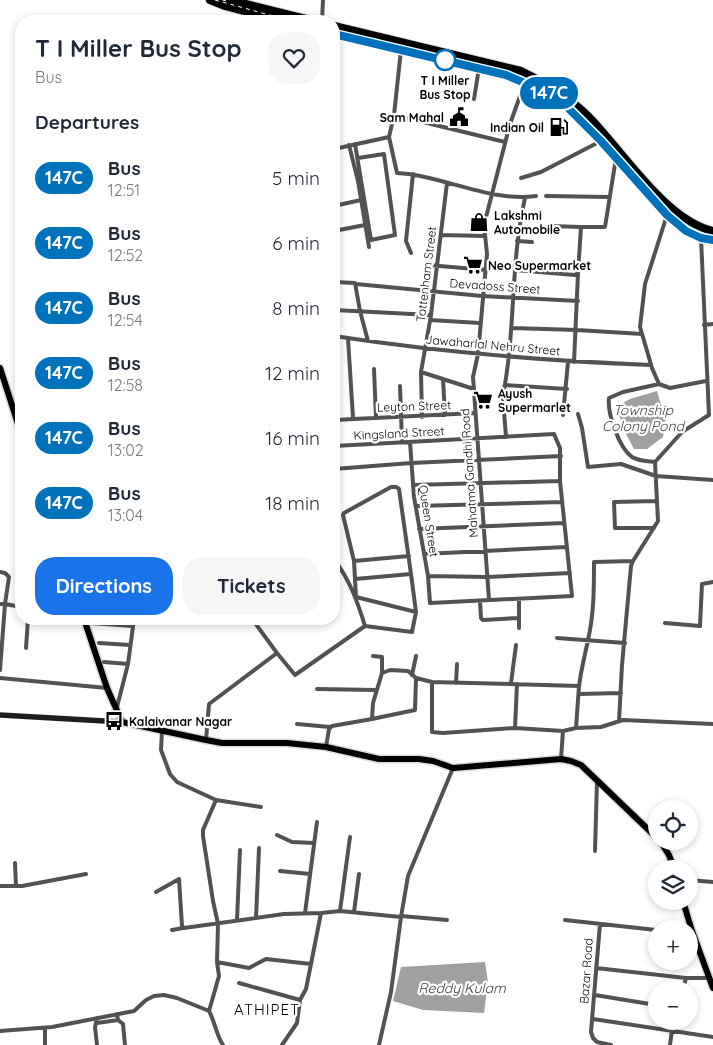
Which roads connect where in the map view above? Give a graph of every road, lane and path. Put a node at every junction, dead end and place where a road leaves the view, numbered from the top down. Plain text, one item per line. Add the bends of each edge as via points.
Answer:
1 (210, 0) edge
2 (230, 0) edge
3 (324, 0) edge
4 (259, 15) edge
5 (290, 15) edge
6 (323, 15) edge
7 (340, 27) edge
8 (340, 35) edge
9 (401, 50) junction
10 (479, 68) junction
11 (525, 82) junction
12 (474, 99) dead end
13 (394, 115) junction
14 (389, 137) junction
15 (601, 141) junction
16 (505, 142) junction
17 (354, 144) junction
18 (349, 145) junction
19 (340, 147) edge
20 (358, 158) junction
21 (616, 158) junction
22 (413, 174) junction
23 (521, 178) dead end
24 (447, 183) junction
25 (491, 193) junction
26 (536, 196) dead end
27 (546, 196) dead end
28 (609, 197) junction
29 (525, 198) junction
30 (361, 200) junction
31 (340, 205) edge
32 (667, 215) junction
33 (365, 225) junction
34 (550, 226) dead end
35 (581, 227) junction
36 (340, 230) edge
37 (713, 231) edge
38 (441, 235) junction
39 (485, 236) junction
40 (701, 238) junction
41 (713, 240) edge
42 (517, 241) junction
43 (532, 242) dead end
44 (369, 247) dead end
45 (411, 253) dead end
46 (428, 264) dead end
47 (437, 266) junction
48 (486, 270) junction
49 (515, 270) junction
50 (578, 273) junction
51 (340, 282) edge
52 (356, 284) junction
53 (434, 292) junction
54 (482, 296) junction
55 (514, 298) junction
56 (578, 301) junction
57 (340, 310) edge
58 (360, 312) junction
59 (431, 318) junction
60 (480, 323) junction
61 (713, 324) edge
62 (704, 325) junction
63 (512, 328) junction
64 (577, 330) junction
65 (642, 334) junction
66 (340, 337) edge
67 (348, 338) junction
68 (368, 341) junction
69 (426, 349) junction
70 (478, 354) junction
71 (509, 357) junction
72 (568, 362) junction
73 (574, 362) junction
74 (651, 365) junction
75 (0, 368) edge
76 (374, 368) dead end
77 (421, 372) junction
78 (443, 379) junction
79 (706, 380) junction
80 (659, 384) junction
81 (505, 385) junction
82 (400, 386) dead end
83 (474, 389) junction
84 (567, 389) junction
85 (713, 391) edge
86 (707, 392) junction
87 (475, 413) junction
88 (15, 414) edge
89 (578, 414) dead end
90 (445, 415) junction
91 (562, 415) dead end
92 (422, 417) junction
93 (353, 418) junction
94 (376, 418) junction
95 (401, 418) junction
96 (340, 419) edge
97 (506, 437) junction
98 (477, 439) junction
99 (402, 442) junction
100 (410, 442) junction
101 (340, 446) edge
102 (561, 456) junction
103 (478, 460) junction
104 (655, 462) junction
105 (412, 463) junction
106 (340, 469) edge
107 (656, 476) junction
108 (713, 480) edge
109 (560, 481) junction
110 (480, 483) junction
111 (413, 485) junction
112 (657, 500) junction
113 (562, 502) junction
114 (482, 503) junction
115 (416, 506) junction
116 (564, 523) junction
117 (483, 526) junction
118 (654, 528) junction
119 (419, 529) junction
120 (566, 547) junction
121 (485, 552) junction
122 (424, 554) junction
123 (409, 556) junction
124 (633, 561) junction
125 (354, 562) junction
126 (340, 567) edge
127 (0, 572) edge
128 (570, 573) junction
129 (411, 574) junction
130 (428, 576) junction
131 (487, 578) junction
132 (355, 579) junction
133 (713, 582) edge
134 (356, 597) junction
135 (519, 599) junction
136 (490, 600) junction
137 (480, 601) junction
138 (0, 604) edge
139 (5, 604) junction
140 (15, 605) edge
141 (416, 612) junction
142 (519, 618) junction
143 (665, 623) dead end
144 (28, 625) edge
145 (86, 625) edge
146 (119, 625) edge
147 (256, 625) edge
148 (133, 626) joint
149 (365, 626) junction
150 (519, 628) dead end
151 (557, 638) dead end
152 (588, 640) junction
153 (99, 642) dead end
154 (624, 643) junction
155 (1, 644) edge
156 (516, 644) dead end
157 (130, 645) junction
158 (26, 648) dead end
159 (277, 653) junction
160 (373, 656) dead end
161 (416, 656) dead end
162 (104, 662) dead end
163 (128, 664) junction
164 (457, 664) dead end
165 (0, 670) edge
166 (382, 673) junction
167 (414, 676) junction
168 (0, 678) edge
169 (432, 682) junction
170 (456, 683) junction
171 (511, 683) junction
172 (517, 684) junction
173 (579, 686) junction
174 (107, 688) junction
175 (317, 689) dead end
176 (376, 690) junction
177 (621, 693) junction
178 (579, 694) junction
179 (116, 709) junction
180 (0, 715) edge
181 (372, 719) junction
182 (619, 721) junction
183 (122, 722) junction
184 (297, 724) dead end
185 (713, 724) edge
186 (330, 727) junction
187 (515, 728) junction
188 (576, 728) junction
189 (162, 731) junction
190 (563, 731) junction
191 (206, 740) junction
192 (326, 747) junction
193 (560, 759) junction
194 (453, 768) junction
195 (597, 780) junction
196 (216, 800) junction
197 (261, 807) dead end
198 (316, 822) dead end
199 (648, 829) edge
200 (276, 836) dead end
201 (350, 837) dead end
202 (314, 843) junction
203 (260, 848) dead end
204 (240, 850) dead end
205 (595, 851) dead end
206 (15, 864) dead end
207 (280, 871) dead end
208 (86, 874) dead end
209 (310, 874) junction
210 (358, 874) dead end
211 (698, 881) edge
212 (713, 882) edge
213 (0, 886) edge
214 (16, 886) junction
215 (156, 892) dead end
216 (340, 911) junction
217 (354, 912) junction
218 (305, 913) junction
219 (320, 913) junction
220 (401, 916) junction
221 (256, 918) junction
222 (237, 920) junction
223 (447, 920) dead end
224 (565, 920) dead end
225 (218, 924) junction
226 (600, 924) junction
227 (183, 928) junction
228 (648, 929) edge
229 (172, 930) dead end
230 (698, 952) edge
231 (217, 962) junction
232 (311, 964) junction
233 (596, 968) junction
234 (686, 978) joint
235 (708, 978) junction
236 (240, 983) dead end
237 (713, 988) edge
238 (595, 995) junction
239 (300, 1000) junction
240 (648, 1004) edge
241 (209, 1010) junction
242 (117, 1014) junction
243 (97, 1018) junction
244 (593, 1019) junction
245 (118, 1020) junction
246 (96, 1023) junction
247 (44, 1028) junction
248 (0, 1031) edge
249 (674, 1031) junction
250 (713, 1037) edge
251 (45, 1045) edge
252 (97, 1045) edge
253 (125, 1045) edge
254 (223, 1045) edge
255 (282, 1045) edge
256 (379, 1045) edge
257 (611, 1045) edge
258 (670, 1045) edge

1 - 4 highway
2 - 5 highway
3 - 6 street
7 - 37 highway via 521,71 541,80 564,94 587,115 678,214 703,229
8 - 9 highway
9 - 10 highway
9 - 13 street
10 - 11 highway
10 - 12 street
11 - 15 highway via 553,95
11 - 16 street, Mahatma Gandhi Road
13 - 14 street
13 - 16 street
14 - 17 street
14 - 22 street via 397,173
15 - 21 highway
15 - 23 street via 541,172
16 - 25 street, Mahatma Gandhi Road
17 - 18 street
17 - 20 street
18 - 19 street
18 - 30 street
20 - 20 street via 384,154 395,235 371,240
21 - 28 street
21 - 32 highway
22 - 24 street
22 - 45 street via 406,241
24 - 25 street
24 - 38 street, Tottenham Street
25 - 29 street
25 - 39 street, Mahatma Gandhi Road via 484,225
26 - 29 street
27 - 28 street
28 - 35 street via 606,227
29 - 42 street
30 - 31 street
30 - 33 street
32 - 40 highway via 686,231
32 - 65 street via 646,284 640,327
33 - 36 street
33 - 44 street
34 - 35 street
35 - 50 street
38 - 39 street
38 - 47 street, Tottenham Street
39 - 48 street, Mahatma Gandhi Road
40 - 41 highway
40 - 62 street
42 - 43 street
42 - 49 street
46 - 47 street
47 - 48 street
47 - 53 street, Tottenham Street
48 - 54 street, Mahatma Gandhi Road
49 - 50 street
49 - 55 street
50 - 56 street
51 - 52 street, Devadoss Street
52 - 53 street, Devadoss Street
52 - 58 street
53 - 54 street, Devadoss Street
53 - 59 street, Tottenham Street
54 - 55 street, Devadoss Street
54 - 60 street, Mahatma Gandhi Road
55 - 56 street, Devadoss Street
55 - 63 street
56 - 64 street
57 - 58 street
58 - 59 street
58 - 68 street
59 - 60 street
59 - 69 street, Tottenham Street
60 - 70 street, Mahatma Gandhi Road
61 - 62 street
62 - 79 street
63 - 64 street
63 - 71 street
64 - 65 street
64 - 73 street
65 - 74 street
66 - 67 street, Jawaharlal Nehru Street
67 - 68 street, Jawaharlal Nehru Street
67 - 93 street
68 - 69 street, Jawaharlal Nehru Street
69 - 70 street, Jawaharlal Nehru Street
69 - 77 street, Tottenham Street
70 - 71 street, Jawaharlal Nehru Street
70 - 83 street, Mahatma Gandhi Road
71 - 72 street, Jawaharlal Nehru Street
71 - 81 street
72 - 73 street, Jawaharlal Nehru Street
72 - 84 street
73 - 74 street, Jawaharlal Nehru Street
74 - 80 street
75 - 88 main road
76 - 94 street
77 - 78 street
77 - 92 street, Tottenham Street
78 - 83 street
78 - 90 street
79 - 80 street via 670,388
79 - 86 street
80 - 104 street via 623,392 609,398 608,404 616,434 630,456
81 - 84 street
81 - 97 street
82 - 95 street
83 - 87 street, Mahatma Gandhi Road
84 - 91 street
85 - 86 street
86 - 104 street via 709,415 682,432
87 - 90 street, Leyton Street
87 - 98 street, Mahatma Gandhi Road
89 - 107 street via 588,467 621,464
90 - 92 street, Leyton Street
92 - 95 street, Leyton Street
93 - 94 street, Leyton Street
93 - 96 street, Leyton Street
94 - 95 street, Leyton Street
95 - 99 street
97 - 98 street, Kingsland Street
97 - 102 street, Kingsland Street via 554,434
98 - 100 street, Kingsland Street
98 - 103 street, Mahatma Gandhi Road
99 - 100 street, Kingsland Street
99 - 101 street, Kingsland Street
100 - 105 street, Queen Street
102 - 103 street
102 - 109 street
103 - 105 street
103 - 110 street, Mahatma Gandhi Road
104 - 107 street
105 - 106 street
105 - 111 street, Queen Street
107 - 108 street
107 - 112 street
109 - 110 street
109 - 113 street
110 - 111 street
110 - 114 street, Mahatma Gandhi Road
111 - 115 street, Queen Street
112 - 118 street via 658,521
112 - 118 street via 614,502 615,528
113 - 114 street
113 - 116 street
114 - 115 street
114 - 117 street, Mahatma Gandhi Road
115 - 119 street, Queen Street
116 - 117 street
116 - 120 street
117 - 119 street
117 - 121 street, Mahatma Gandhi Road
118 - 124 street
119 - 122 street, Queen Street
120 - 121 street
120 - 128 street
121 - 122 street
121 - 131 street, Mahatma Gandhi Road
122 - 130 street, Queen Street
123 - 125 street
123 - 125 street via 396,486 344,513
123 - 129 street
124 - 152 street via 594,562
124 - 154 street
125 - 132 street
126 - 134 street
127 - 139 street via 9,577
128 - 131 street
128 - 135 street via 572,596
129 - 132 street
129 - 141 street
130 - 131 street
130 - 137 street, Queen Street via 430,603
131 - 136 street, Mahatma Gandhi Road
132 - 134 street
133 - 143 street via 702,584 700,626
134 - 141 street
134 - 149 street
135 - 136 street
135 - 142 street
136 - 137 street
137 - 142 street via 483,620
138 - 139 street
139 - 140 street
139 - 155 street
141 - 149 street via 412,632
142 - 150 street
144 - 158 street
145 - 174 main road
146 - 148 street
147 - 159 street
148 - 157 street
149 - 159 street via 295,675
151 - 152 street
152 - 154 street
152 - 173 street
153 - 157 street
154 - 177 street
155 - 165 street
156 - 171 street
157 - 163 street
159 - 191 street via 209,704
160 - 166 street via 381,656
161 - 167 street
162 - 163 street
163 - 179 street
164 - 170 street
166 - 167 street via 399,670
166 - 176 street
167 - 169 street
167 - 181 street via 415,710
168 - 174 street
169 - 170 street
169 - 187 street via 432,732
170 - 171 street
171 - 172 street
172 - 173 street
172 - 187 street
173 - 178 street
174 - 179 main road
175 - 176 street
176 - 181 street
177 - 178 street
177 - 182 street
178 - 188 street
179 - 183 main road
180 - 183 street
181 - 186 street
182 - 185 street
182 - 188 street via 601,727
183 - 189 main road
184 - 186 street
186 - 192 street
187 - 190 street
188 - 190 street
189 - 191 main road
189 - 196 street via 161,750 176,782
190 - 193 street
191 - 192 main road via 222,743 287,742
192 - 194 main road via 379,759 432,761
193 - 194 main road
193 - 195 main road via 581,765
194 - 220 street via 408,876
195 - 199 main road
195 - 205 street
196 - 197 street
196 - 225 street via 203,836
198 - 202 street
200 - 202 street via 292,842
201 - 216 street
202 - 209 street
203 - 221 street
204 - 222 street
206 - 214 street
207 - 209 street
208 - 214 street
209 - 218 street
210 - 217 street
211 - 212 street
213 - 214 street
215 - 227 street via 179,879
216 - 217 street
216 - 219 street
217 - 220 street
218 - 219 street
218 - 221 street
219 - 232 street
220 - 223 street
220 - 256 street via 391,992
221 - 222 street
222 - 225 street
224 - 226 street
225 - 227 street
225 - 231 street
226 - 228 street
226 - 233 street, Bazar Road
227 - 229 street
230 - 235 main road
231 - 232 street via 249,968 266,959
231 - 241 street via 219,976
232 - 239 street via 306,989
233 - 234 street
233 - 238 street, Bazar Road
234 - 235 street
235 - 237 main road
236 - 239 street
238 - 240 street
238 - 244 street, Bazar Road
239 - 255 street via 297,1023
241 - 242 street via 164,995 146,1000 134,1011
241 - 254 street
242 - 243 street
242 - 245 street
243 - 246 street
243 - 247 street
244 - 249 street
244 - 257 street, Bazar Road via 592,1038
245 - 246 street
245 - 253 street via 122,1024
246 - 252 street
247 - 248 street
247 - 251 street
249 - 250 street
249 - 258 street

